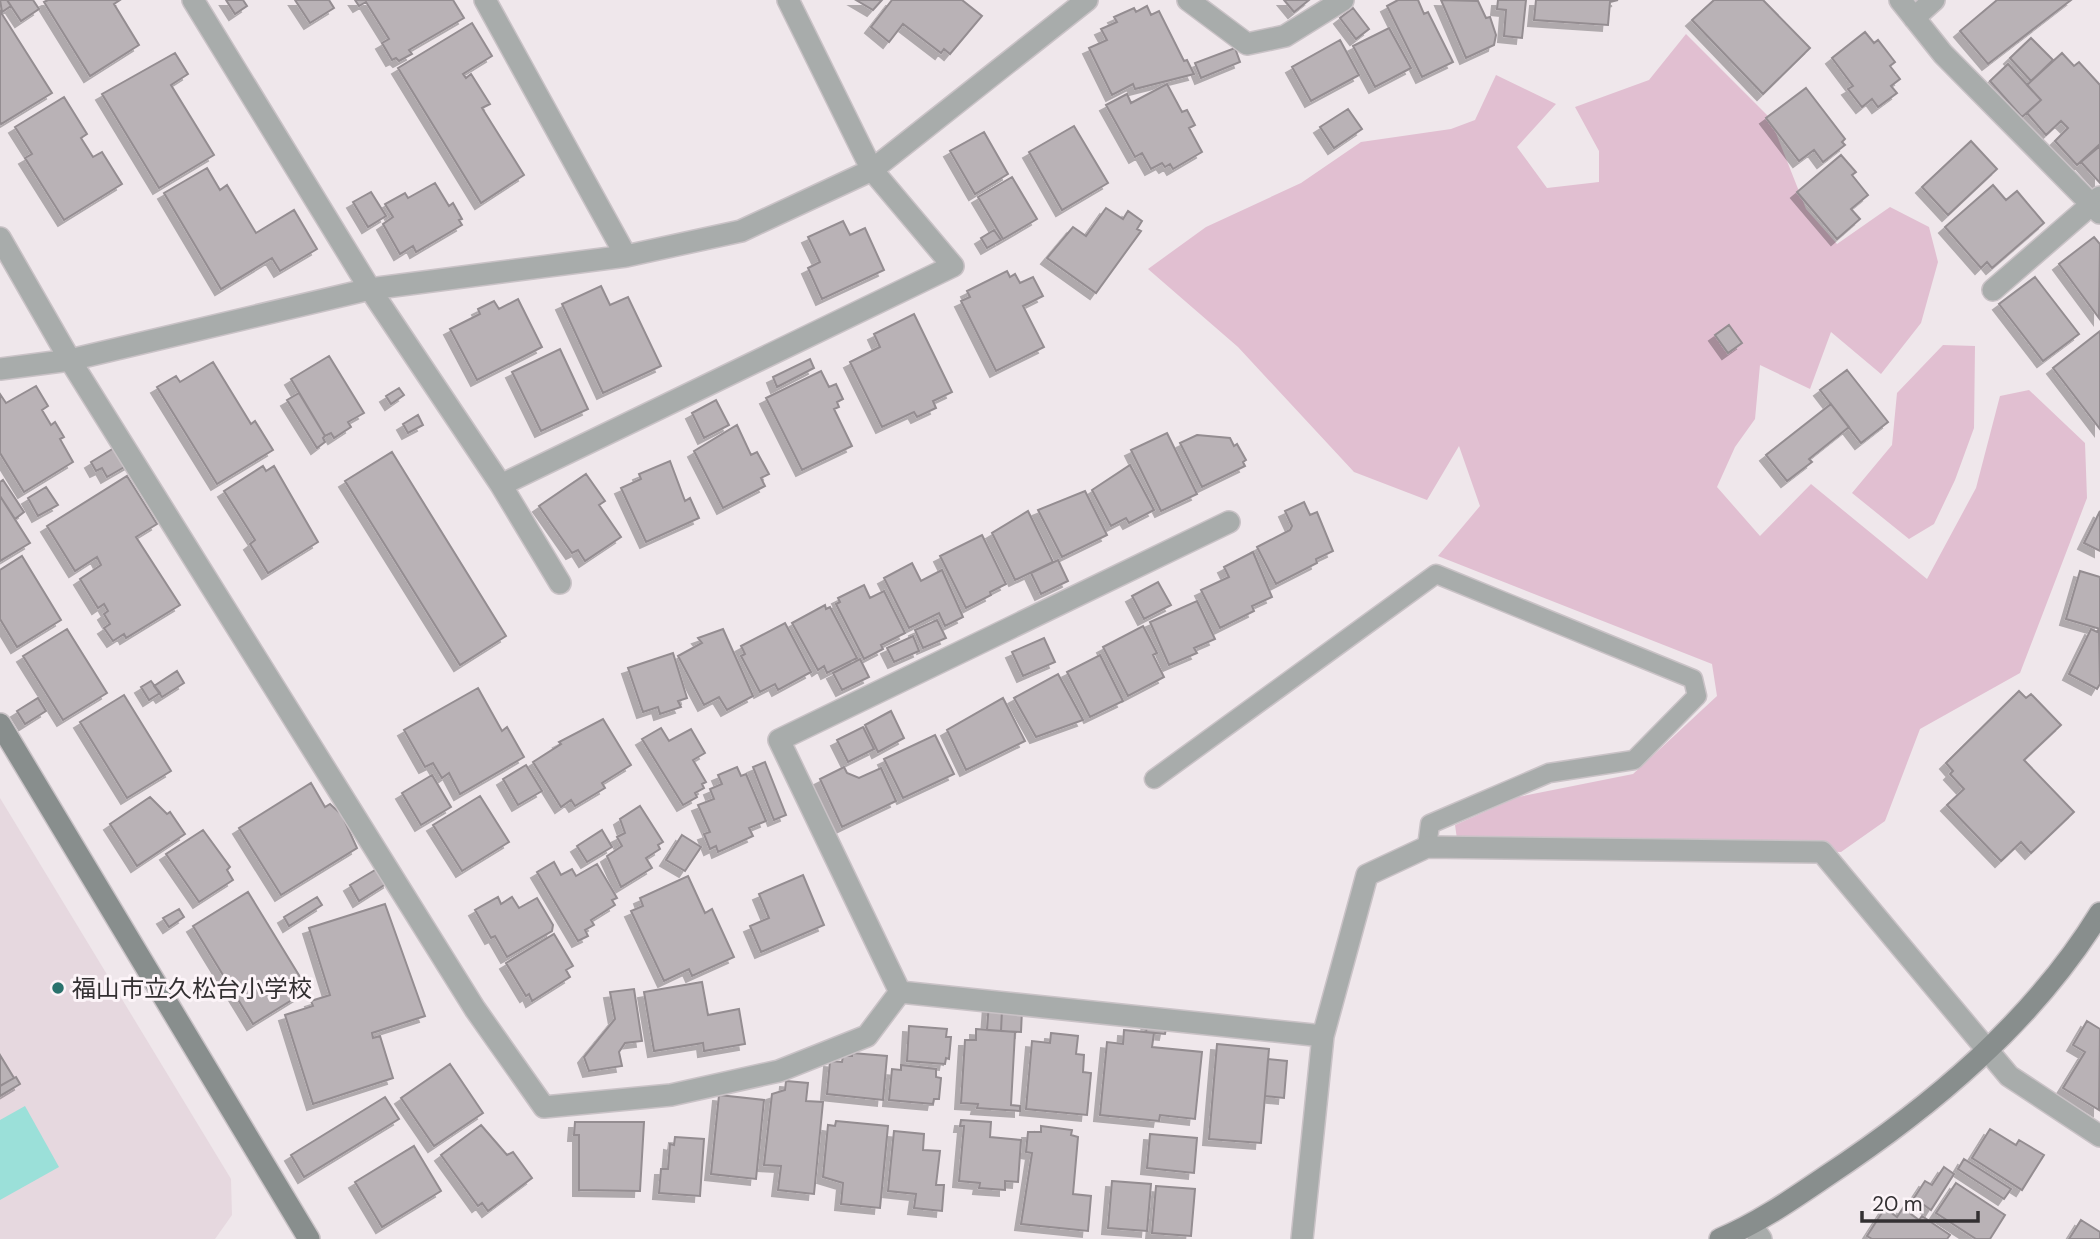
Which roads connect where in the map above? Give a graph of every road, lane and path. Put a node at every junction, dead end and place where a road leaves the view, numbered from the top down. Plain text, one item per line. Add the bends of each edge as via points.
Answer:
1 (193, 0) edge
2 (485, 0) edge
3 (788, 0) edge
4 (1087, 0) edge
5 (1188, 0) edge
6 (1343, 0) edge
7 (1900, 0) edge
8 (1934, 0) edge
9 (1914, 18) junction
10 (872, 170) junction
11 (2097, 205) edge
12 (0, 238) edge
13 (626, 256) junction
14 (370, 289) junction
15 (1993, 290) dead end
16 (70, 360) junction
17 (0, 369) edge
18 (501, 485) junction
19 (1229, 522) dead end
20 (560, 583) dead end
21 (0, 724) edge
22 (1154, 779) dead end
23 (1427, 846) junction
24 (2100, 913) edge
25 (900, 992) junction
26 (1323, 1036) junction
27 (1987, 1053) junction
28 (2100, 1136) edge
29 (1757, 1232) edge
30 (309, 1239) edge
31 (1302, 1239) edge
32 (1720, 1239) edge

1 - 14 street
2 - 13 street
3 - 10 street
4 - 10 street
5 - 6 street via 1247,44 1285,36
7 - 9 street
8 - 9 street
9 - 11 street via 1943,54
10 - 13 street via 741,231
10 - 18 street via 953,266
11 - 15 street
12 - 16 street
13 - 14 street
14 - 16 street
14 - 18 street
16 - 17 street
16 - 25 street via 474,1009 544,1107 671,1095 779,1071 867,1036
18 - 20 street
19 - 25 street via 779,740
21 - 30 street
22 - 23 lane via 1436,574 1693,679 1697,696 1634,760 1549,774 1430,824
23 - 26 street via 1367,875
23 - 27 street via 1822,852
24 - 27 street via 2079,947
25 - 26 street
26 - 31 street
27 - 28 street via 2009,1076
27 - 29 street
29 - 32 street

